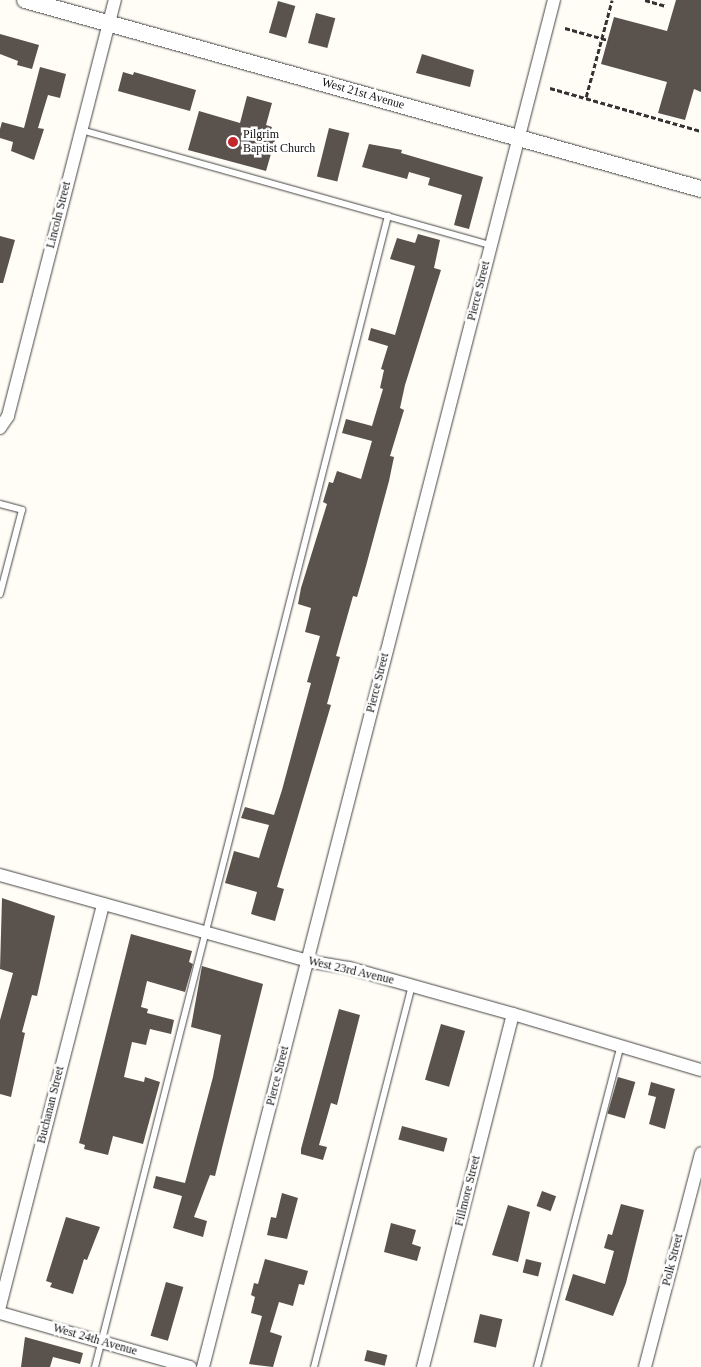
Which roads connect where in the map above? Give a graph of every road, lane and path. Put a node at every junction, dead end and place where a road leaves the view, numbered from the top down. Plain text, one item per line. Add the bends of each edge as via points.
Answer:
1 (25, 0) edge
2 (115, 0) edge
3 (554, 0) edge
4 (612, 0) edge
5 (645, 0) edge
6 (666, 6) dead end
7 (109, 24) junction
8 (565, 28) dead end
9 (602, 38) junction
10 (608, 40) dead end
11 (550, 88) dead end
12 (585, 98) junction
13 (81, 130) junction
14 (701, 131) edge
15 (518, 138) junction
16 (701, 189) edge
17 (388, 216) junction
18 (491, 245) junction
19 (0, 428) edge
20 (0, 504) edge
21 (0, 594) edge
22 (0, 876) edge
23 (103, 904) junction
24 (206, 933) junction
25 (307, 961) junction
26 (412, 986) junction
27 (513, 1014) junction
28 (621, 1045) junction
29 (701, 1070) edge
30 (701, 1152) edge
31 (0, 1306) edge
32 (0, 1313) edge
33 (102, 1342) junction
34 (95, 1367) edge
35 (190, 1367) edge
36 (203, 1367) edge
37 (314, 1367) edge
38 (423, 1367) edge
39 (537, 1367) edge
40 (645, 1367) edge

1 - 7 street, West 21st Avenue
2 - 7 street, Lincoln Street
3 - 15 street, Pierce Street
4 - 9 path
5 - 6 path
7 - 13 street, Lincoln Street
7 - 15 street, West 21st Avenue
8 - 9 path
9 - 10 path
9 - 12 path
11 - 12 path
12 - 14 path
13 - 17 lane
13 - 19 street, Lincoln Street via 8,416
15 - 16 street, West 21st Avenue
15 - 18 street, Pierce Street
17 - 18 lane
17 - 24 lane
18 - 25 street, Pierce Street
20 - 21 lane via 22,510
22 - 23 street, West 23rd Avenue
23 - 24 street, West 23rd Avenue
23 - 31 street, Buchanan Street
24 - 25 street, West 23rd Avenue
24 - 33 lane
25 - 26 street, West 23rd Avenue via 349,968
25 - 36 street, Pierce Street
26 - 27 street, West 23rd Avenue
26 - 37 lane
27 - 28 street, West 23rd Avenue
27 - 38 street, Fillmore Street
28 - 29 street, West 23rd Avenue
28 - 39 lane
30 - 40 street, Polk Street
32 - 33 street, West 24th Avenue
33 - 34 lane
33 - 35 street, West 24th Avenue

